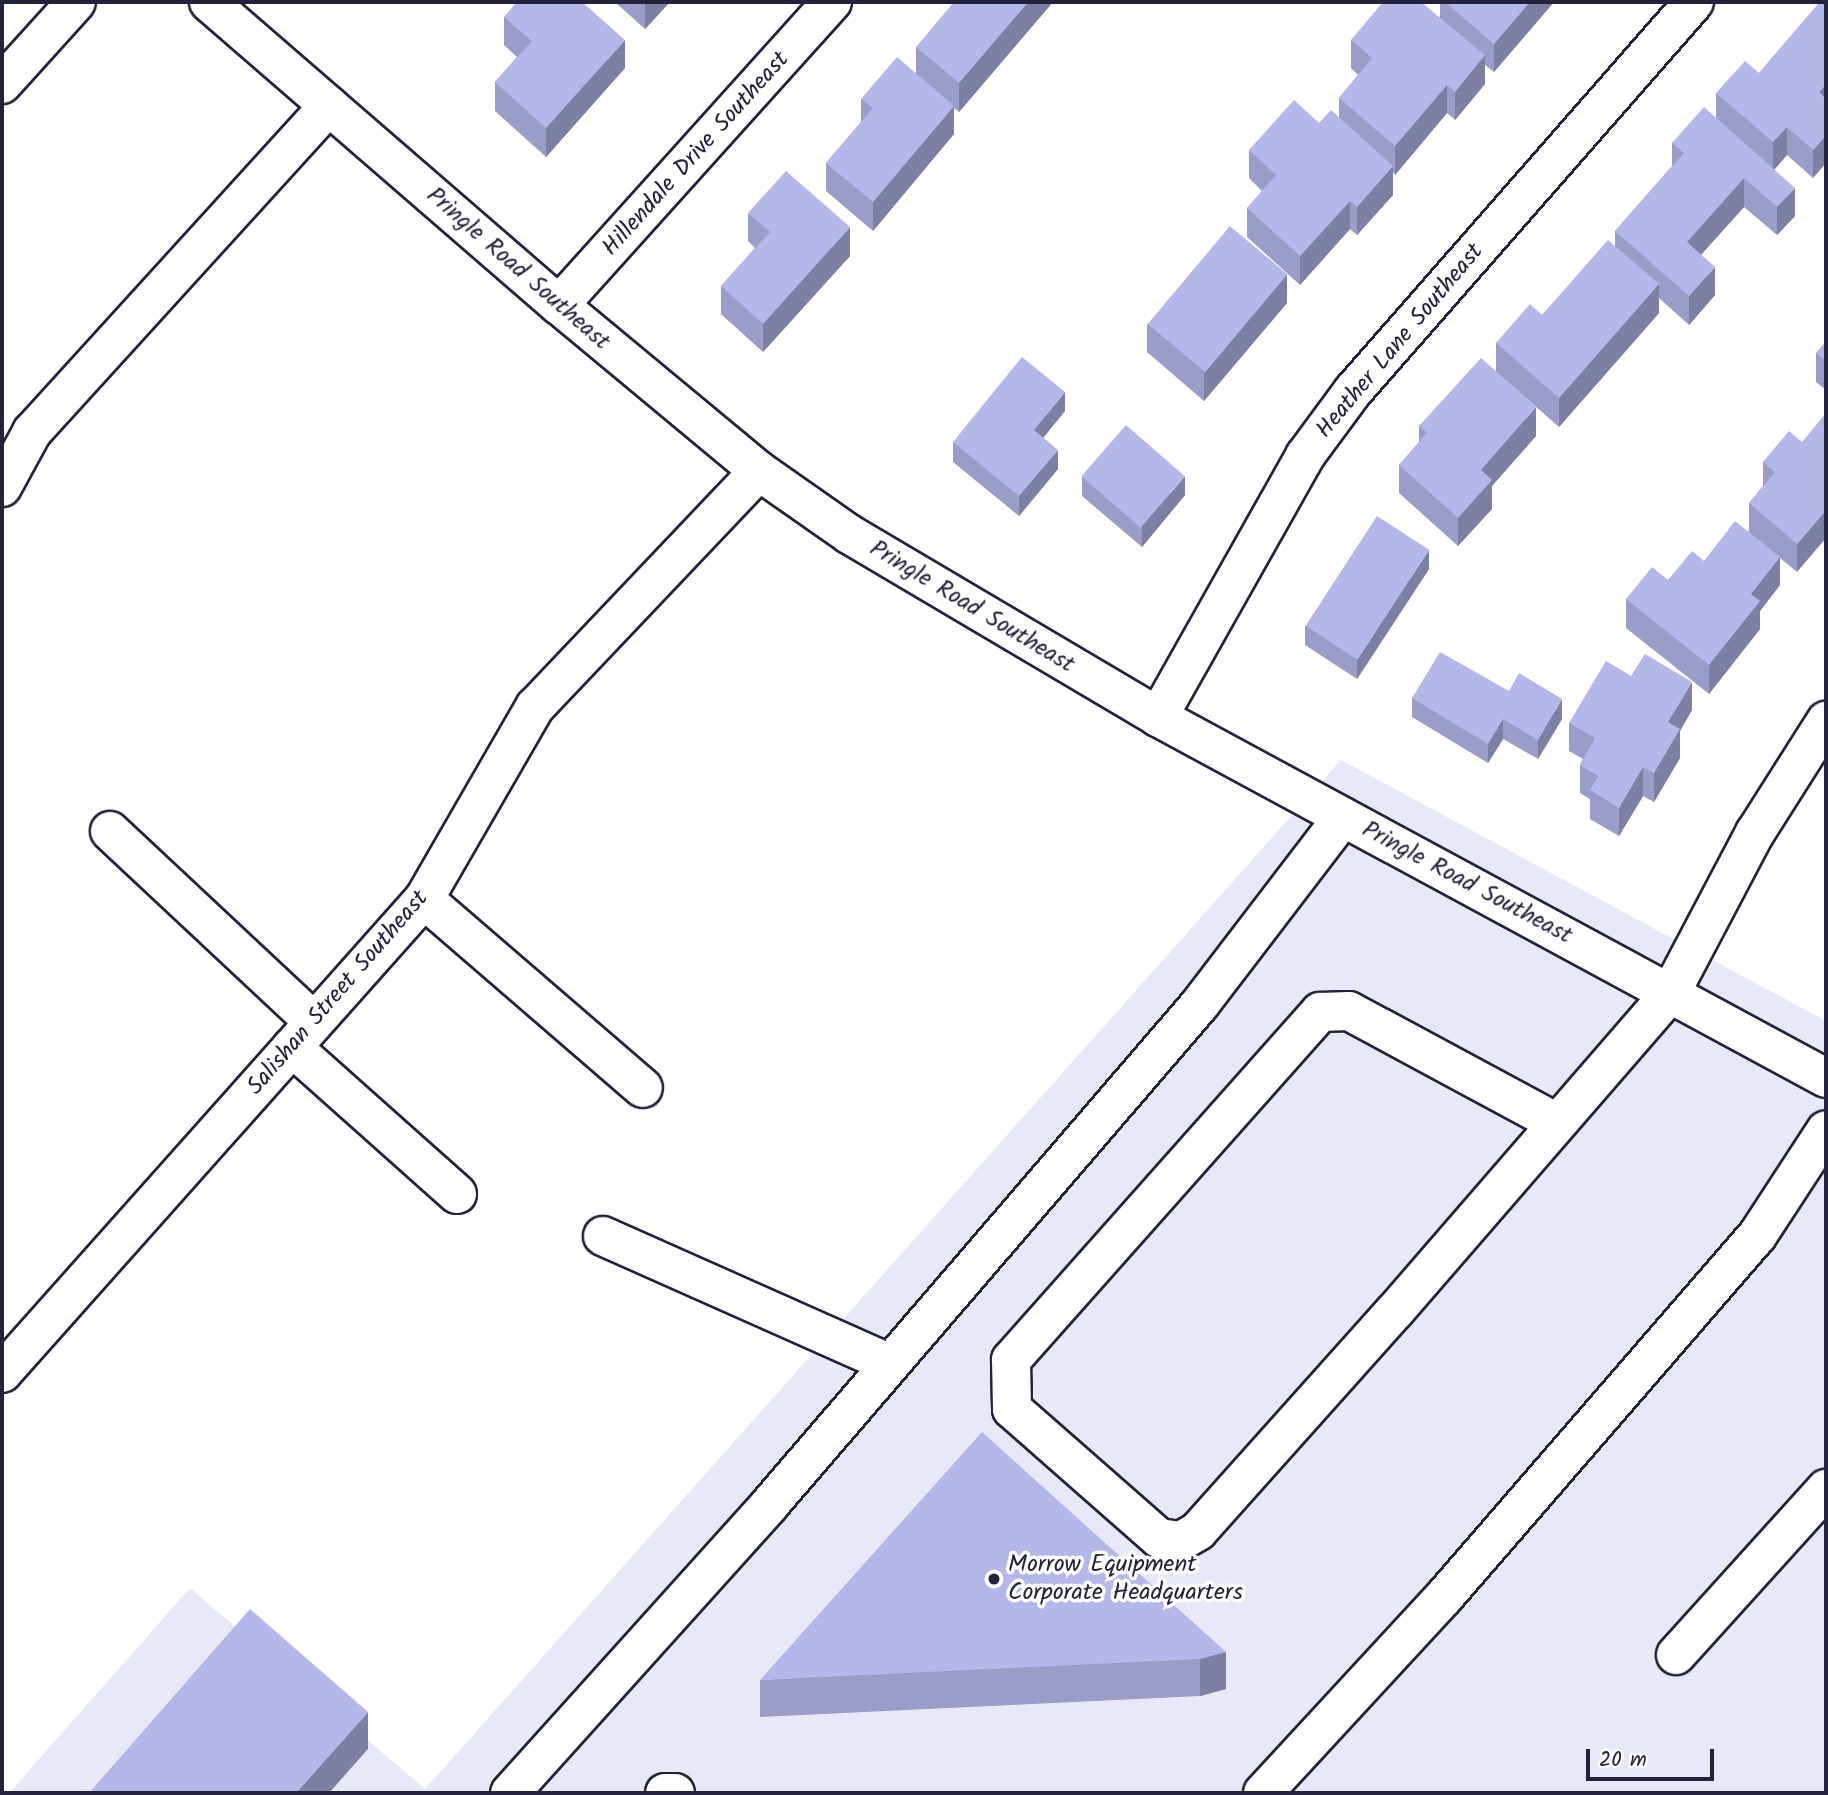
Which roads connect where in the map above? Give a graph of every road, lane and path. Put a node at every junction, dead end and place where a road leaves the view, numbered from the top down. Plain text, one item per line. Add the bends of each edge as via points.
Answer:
1 (76, 2) edge
2 (209, 2) edge
3 (832, 2) edge
4 (1694, 2) edge
5 (2, 84) edge
6 (329, 106) junction
7 (559, 305) junction
8 (759, 471) junction
9 (2, 487) edge
10 (1158, 717) junction
11 (1826, 721) edge
12 (1343, 817) junction
13 (110, 831) dead end
14 (424, 899) junction
15 (1671, 992) junction
16 (303, 1034) junction
17 (1826, 1078) edge
18 (643, 1088) dead end
19 (1557, 1123) junction
20 (1826, 1129) edge
21 (457, 1194) dead end
22 (603, 1236) dead end
23 (888, 1363) junction
24 (2, 1373) edge
25 (1826, 1489) edge
26 (1676, 1655) dead end
27 (510, 1793) edge
28 (665, 1793) edge
29 (675, 1793) edge
30 (1264, 1793) edge

1 - 5 street
2 - 6 street, Pringle Road Southeast
3 - 7 street, Hillendale Drive Southeast
4 - 10 street, Heather Lane Southeast via 1353,391 1262,528
6 - 7 street, Pringle Road Southeast
6 - 9 street via 32,432
7 - 8 street, Pringle Road Southeast
8 - 10 street, Pringle Road Southeast via 849,534
8 - 14 street, Salishan Street Southeast via 534,707
10 - 12 street, Pringle Road Southeast
11 - 15 street via 1755,833
12 - 15 street, Pringle Road Southeast
12 - 23 street via 1200,1004
13 - 16 street
14 - 16 street, Salishan Street Southeast
14 - 18 street
15 - 17 street, Pringle Road Southeast
15 - 19 street
16 - 21 street
16 - 24 street, Salishan Street Southeast
19 - 19 street via 1248,1477 1181,1541 1159,1538 1012,1409 1010,1360 1320,1012 1349,1011
20 - 30 street via 1757,1236 1444,1597
22 - 23 street
23 - 27 street via 771,1504
25 - 26 street
28 - 29 street

